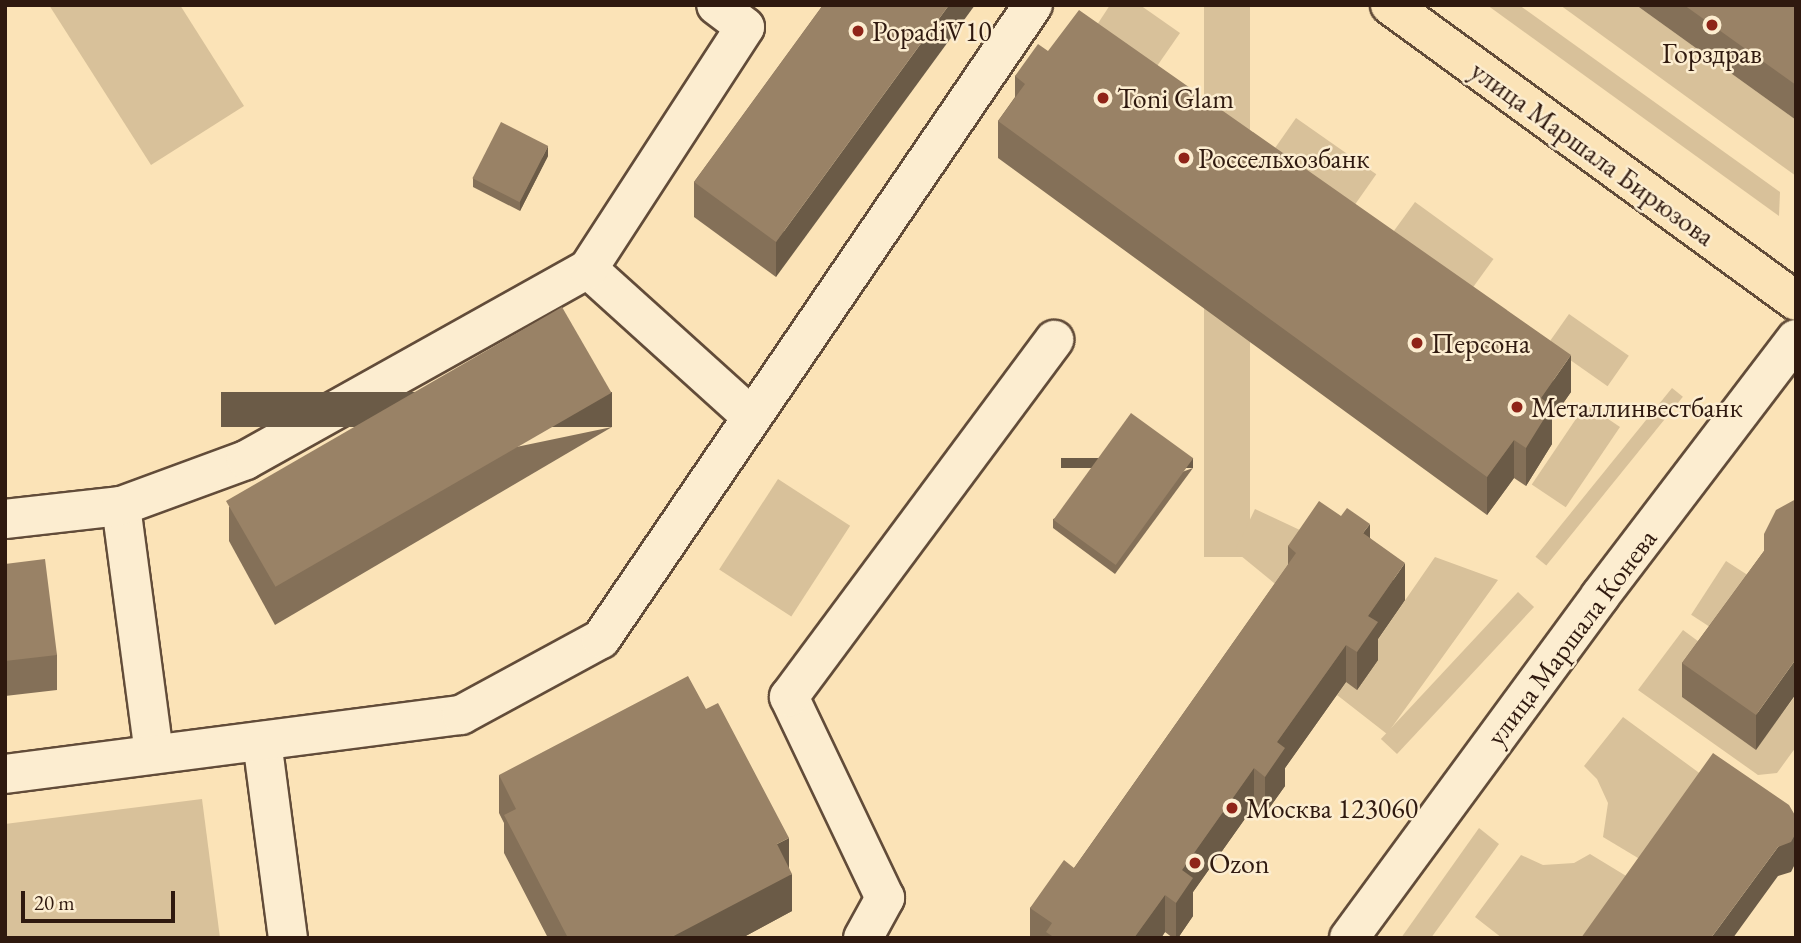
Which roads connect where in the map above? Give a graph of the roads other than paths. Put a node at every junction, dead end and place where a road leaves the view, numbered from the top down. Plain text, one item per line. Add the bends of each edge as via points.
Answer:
1 (716, 5) edge
2 (1034, 5) edge
3 (1390, 5) edge
4 (589, 268) junction
5 (1796, 301) edge
6 (1796, 339) edge
7 (1054, 340) dead end
8 (752, 417) junction
9 (121, 506) junction
10 (5, 519) edge
11 (262, 741) junction
12 (154, 753) junction
13 (5, 774) edge
14 (288, 938) edge
15 (863, 938) edge
16 (1349, 938) edge

1 - 4 street via 745,27
2 - 8 street
3 - 5 main road, улица Маршала Бирюзова
4 - 8 street
4 - 9 street via 246,460
6 - 16 street, улица Маршала Конева
7 - 15 street via 789,697 885,898
8 - 11 street via 601,639 461,715
9 - 10 street
9 - 12 street
11 - 12 street
11 - 14 street
12 - 13 street

